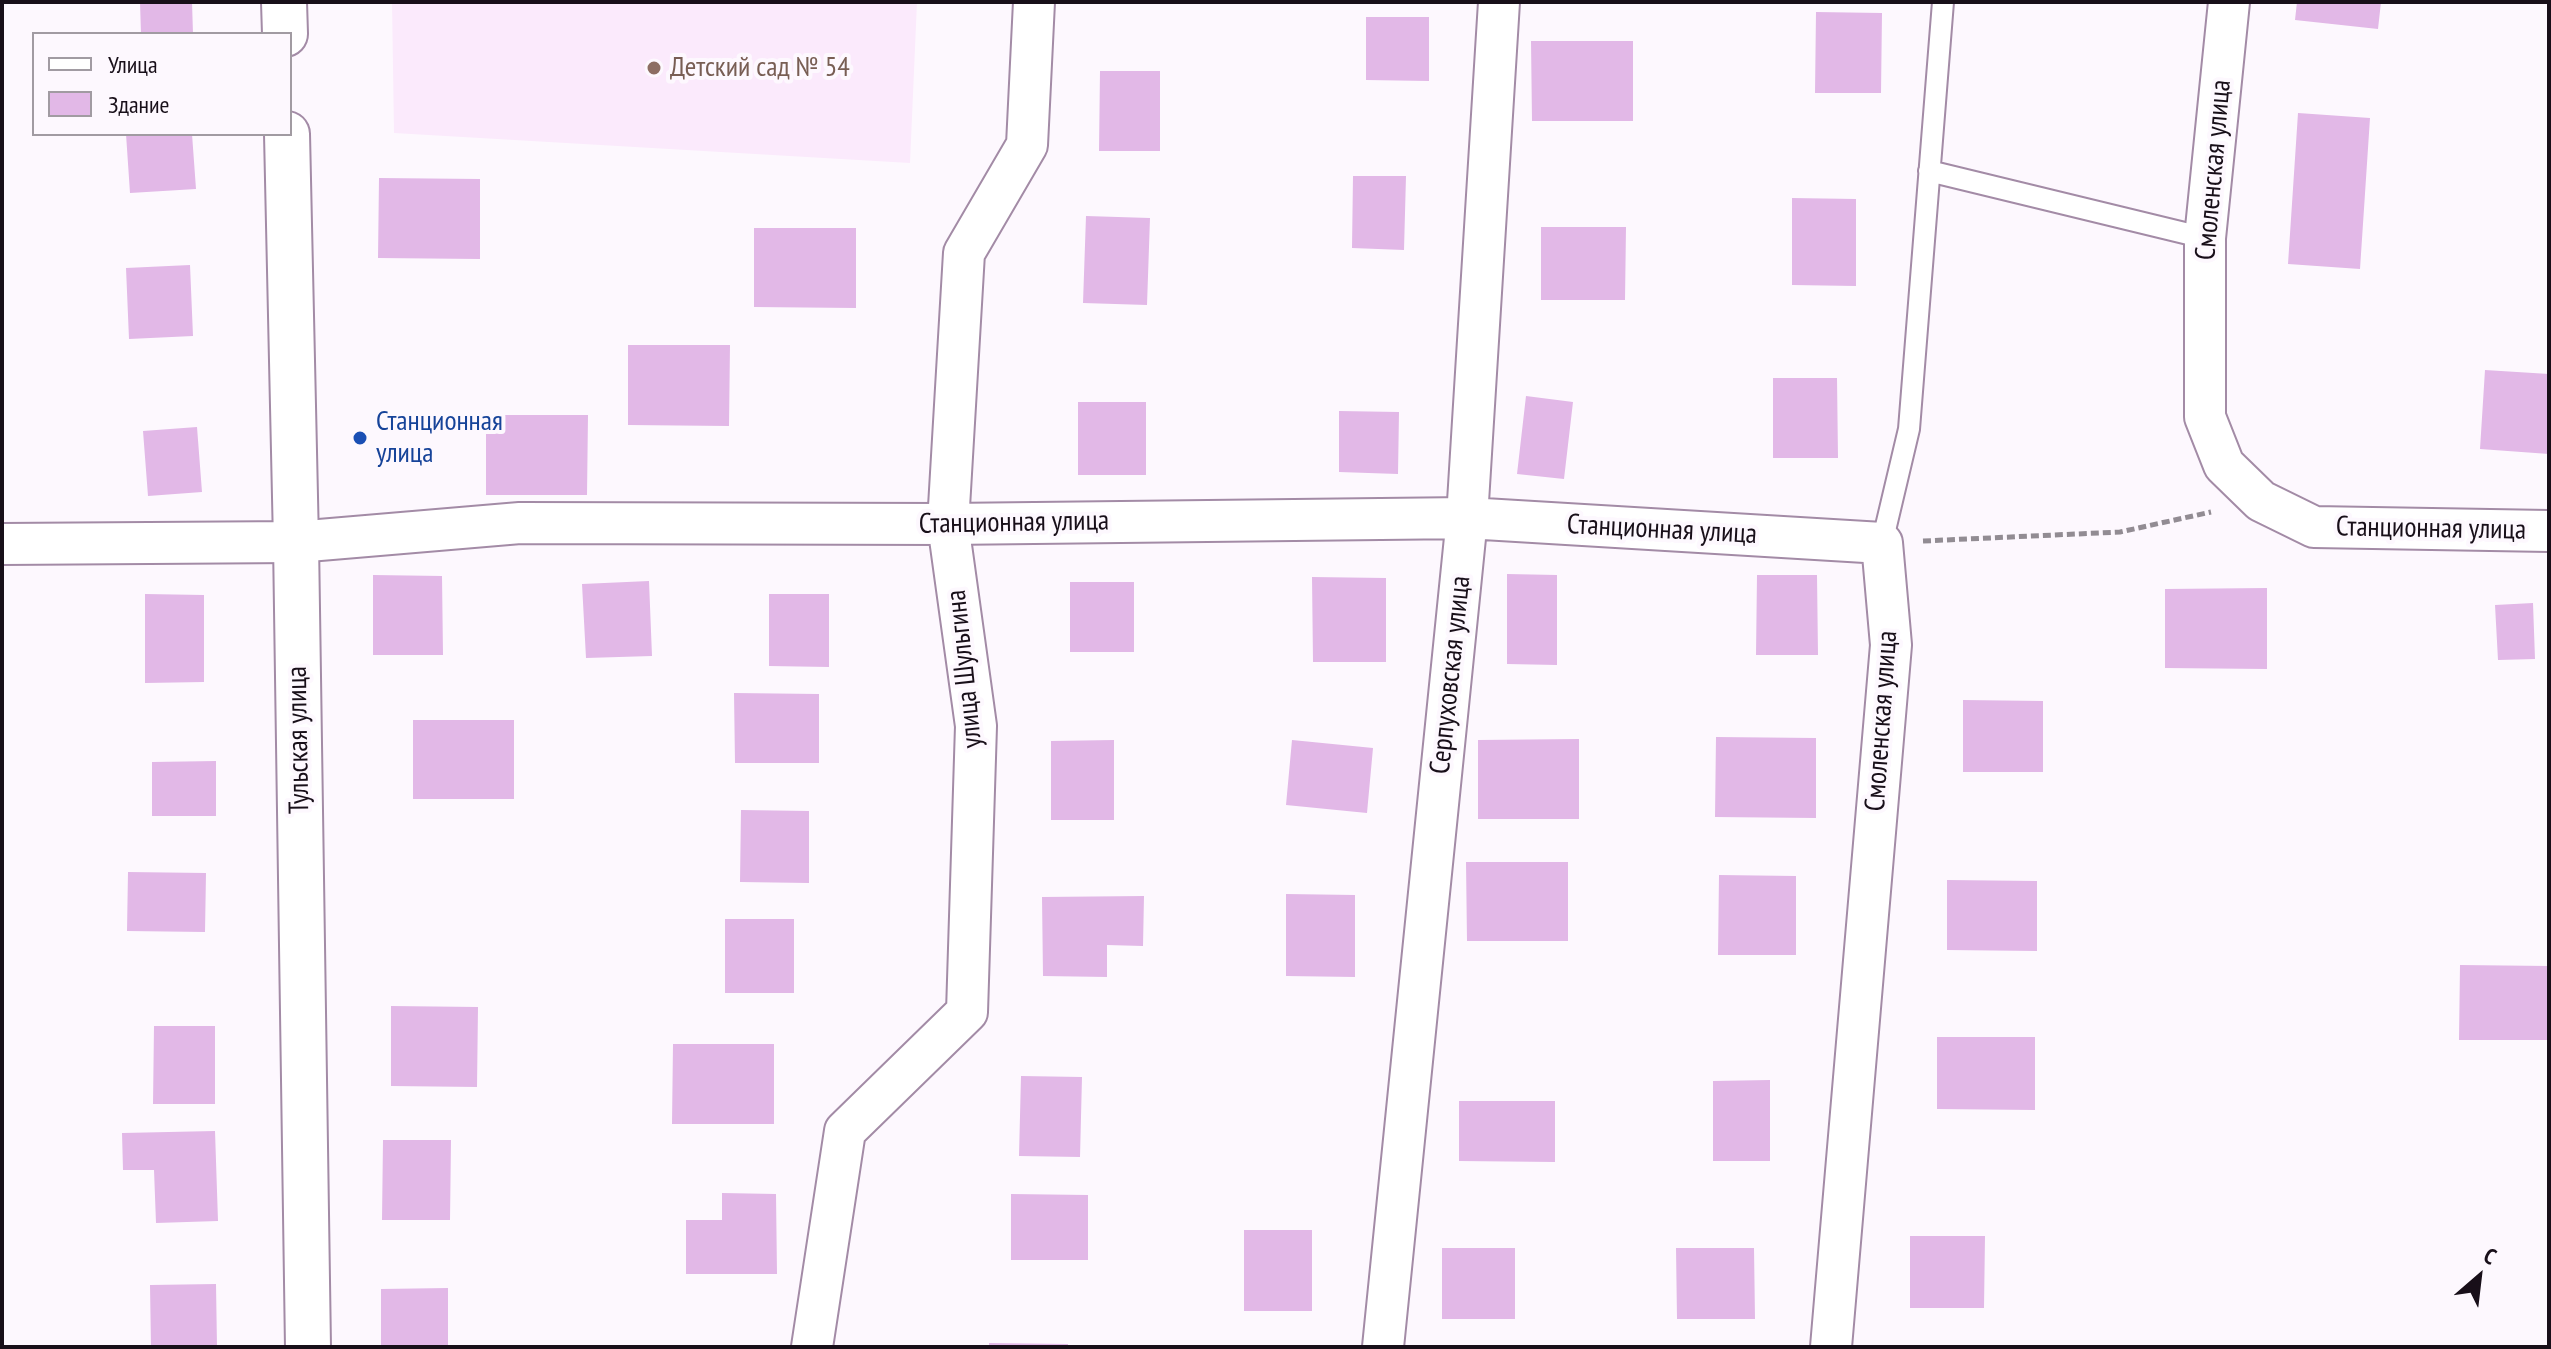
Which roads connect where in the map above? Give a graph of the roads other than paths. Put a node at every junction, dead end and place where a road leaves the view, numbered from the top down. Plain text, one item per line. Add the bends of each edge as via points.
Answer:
1 (284, 2) edge
2 (1034, 2) edge
3 (1499, 2) edge
4 (1943, 2) edge
5 (2229, 2) edge
6 (285, 32) edge
7 (287, 136) edge
8 (1929, 171) junction
9 (2205, 238) junction
10 (1467, 518) junction
11 (948, 524) junction
12 (2314, 527) joint
13 (2549, 531) edge
14 (296, 542) junction
15 (1882, 543) junction
16 (2, 544) edge
17 (308, 1347) edge
18 (812, 1347) edge
19 (1383, 1347) edge
20 (1831, 1347) edge

1 - 6 main road
2 - 11 street, улица Шульгина via 1027,145 964,253
3 - 10 street, Серпуховская улица
4 - 8 lane, Смоленская улица
5 - 9 street, Смоленская улица
7 - 14 main road, Тульская улица
8 - 9 lane
8 - 15 lane, Смоленская улица via 1909,429
9 - 12 street, Смоленская улица via 2205,417 2224,465 2261,501
10 - 11 street, Станционная улица
10 - 15 street, Станционная улица
10 - 19 street, Серпуховская улица
11 - 14 street, Станционная улица via 520,523
11 - 18 street, улица Шульгина via 976,726 967,1012 845,1131
12 - 13 street, Станционная улица
14 - 16 street, Станционная улица
14 - 17 main road, Тульская улица
15 - 20 street, Смоленская улица via 1891,645

